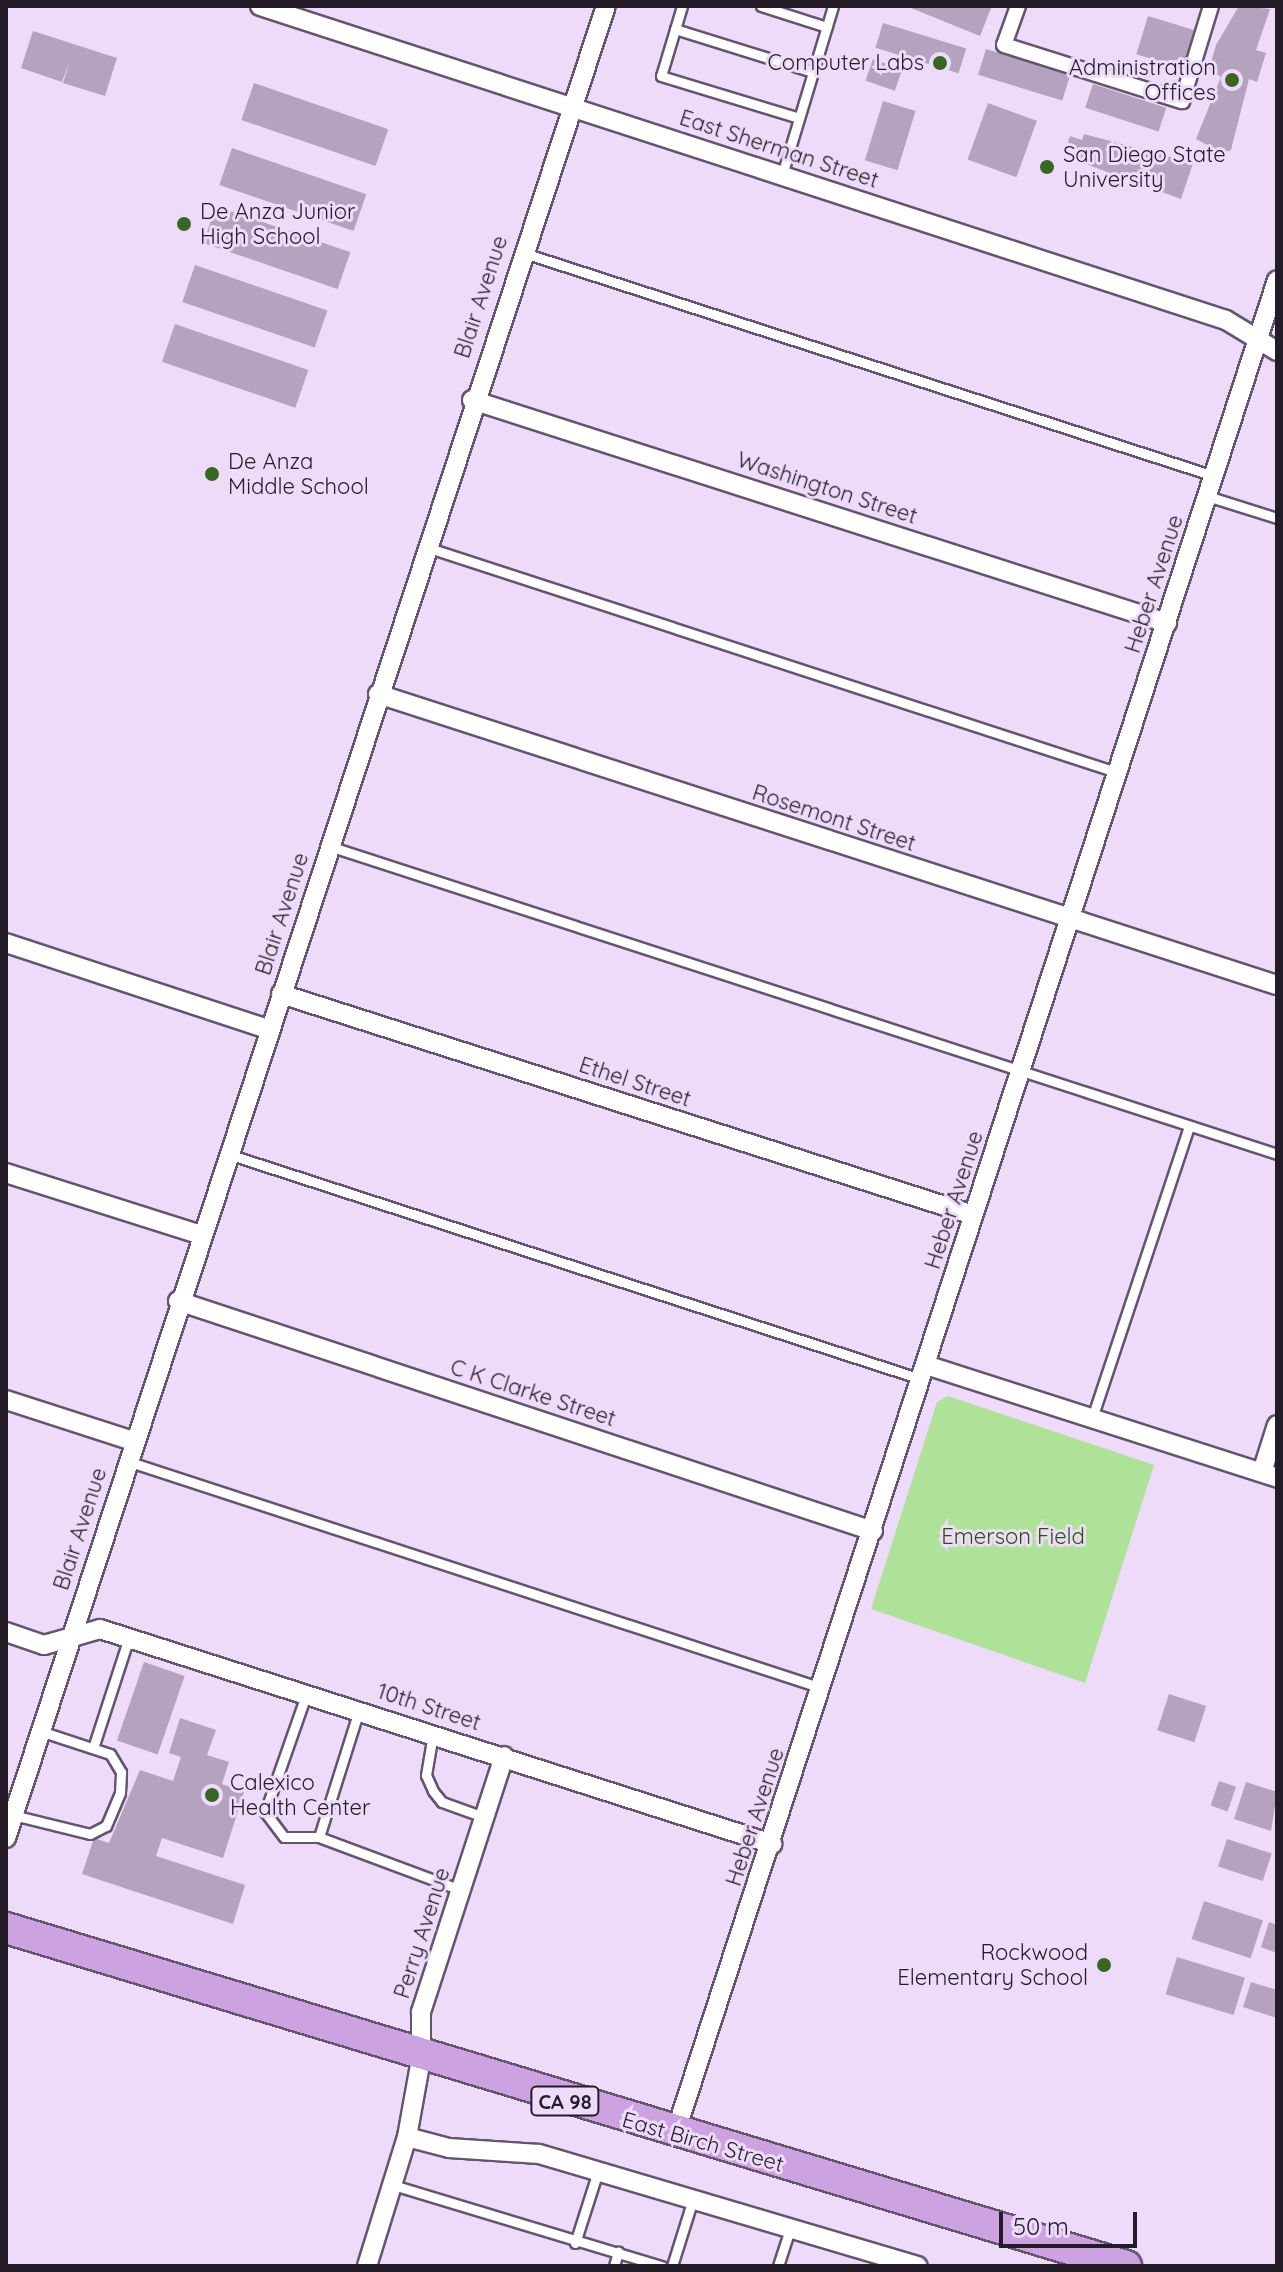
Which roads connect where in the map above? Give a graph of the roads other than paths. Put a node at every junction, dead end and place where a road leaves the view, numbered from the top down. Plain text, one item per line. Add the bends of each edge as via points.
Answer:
1 (260, 6) edge
2 (606, 6) edge
3 (682, 6) edge
4 (761, 6) edge
5 (833, 6) edge
6 (1018, 6) edge
7 (1211, 6) edge
8 (284, 10) edge
9 (827, 27) junction
10 (675, 29) junction
11 (813, 72) junction
12 (574, 108) junction
13 (799, 118) junction
14 (782, 175) junction
15 (521, 252) junction
16 (1277, 280) edge
17 (1256, 344) junction
18 (1277, 351) edge
19 (472, 400) junction
20 (1214, 476) junction
21 (1207, 496) junction
22 (1277, 518) edge
23 (425, 546) junction
24 (1167, 623) junction
25 (378, 694) junction
26 (1119, 773) junction
27 (329, 846) junction
28 (1072, 920) junction
29 (6, 943) edge
30 (1277, 985) edge
31 (281, 994) junction
32 (270, 1030) junction
33 (1021, 1071) junction
34 (1189, 1126) junction
35 (228, 1154) junction
36 (1277, 1154) edge
37 (6, 1173) edge
38 (973, 1215) junction
39 (201, 1235) junction
40 (178, 1301) junction
41 (923, 1372) junction
42 (6, 1400) edge
43 (1092, 1418) junction
44 (1277, 1425) edge
45 (133, 1441) junction
46 (127, 1461) junction
47 (1269, 1475) edge
48 (873, 1531) junction
49 (6, 1632) edge
50 (70, 1637) junction
51 (129, 1637) junction
52 (822, 1688) junction
53 (306, 1694) junction
54 (359, 1710) junction
55 (40, 1731) junction
56 (433, 1734) junction
57 (93, 1748) junction
58 (504, 1756) junction
59 (13, 1815) junction
60 (484, 1817) junction
61 (319, 1837) junction
62 (6, 1838) edge
63 (772, 1844) junction
64 (461, 1890) junction
65 (6, 1928) edge
66 (421, 2059) junction
67 (675, 2134) junction
68 (407, 2137) junction
69 (598, 2171) junction
70 (393, 2185) junction
71 (693, 2199) junction
72 (790, 2228) junction
73 (575, 2243) junction
74 (618, 2252) junction
75 (367, 2266) edge
76 (614, 2266) edge
77 (662, 2266) edge
78 (672, 2266) edge
79 (778, 2266) edge
80 (918, 2266) edge
81 (1126, 2266) edge

1 - 8 street, East Sherman Street
2 - 12 street, Blair Avenue
3 - 10 lane
4 - 9 lane
5 - 9 lane
6 - 7 street via 1004,45 1182,101
8 - 12 street, East Sherman Street
9 - 11 lane
10 - 11 lane
10 - 13 lane via 661,76
11 - 13 lane
12 - 14 street, East Sherman Street
12 - 15 street, Blair Avenue
13 - 14 lane
14 - 17 street, East Sherman Street via 1226,320
15 - 19 street, Blair Avenue
15 - 20 lane
16 - 17 street, Heber Avenue
17 - 18 street, East Sherman Street
17 - 20 street, Heber Avenue
19 - 23 street, Blair Avenue
19 - 24 street, Washington Street
20 - 21 street, Heber Avenue
21 - 22 lane
21 - 24 street, Heber Avenue
23 - 25 street, Blair Avenue
23 - 26 lane
24 - 26 street, Heber Avenue
25 - 27 street, Blair Avenue
25 - 28 street, Rosemont Street
26 - 28 street, Heber Avenue
27 - 31 street, Blair Avenue
27 - 33 lane
28 - 30 street, Rosemont Street
28 - 33 street, Heber Avenue
29 - 32 street
31 - 32 street, Blair Avenue
31 - 38 street, Ethel Street
32 - 35 street, Blair Avenue
33 - 34 lane
33 - 38 street, Heber Avenue
34 - 36 lane
34 - 43 lane
35 - 39 street, Blair Avenue
35 - 41 lane
37 - 39 street
38 - 41 street, Heber Avenue
39 - 40 street, Blair Avenue
40 - 45 street, Blair Avenue
40 - 48 street, C K Clarke Street
41 - 43 street
41 - 48 street, Heber Avenue
42 - 45 street
43 - 47 street
44 - 47 street
45 - 46 street, Blair Avenue
46 - 50 street, Blair Avenue
46 - 52 lane
48 - 52 street, Heber Avenue
49 - 50 street, 10th Street via 44,1645
50 - 51 street, 10th Street via 100,1629
50 - 55 street, Blair Avenue
51 - 53 street, 10th Street
51 - 57 lane
52 - 63 street, Heber Avenue
53 - 54 street, 10th Street
53 - 61 lane via 265,1812 284,1837
54 - 56 street, 10th Street
54 - 61 lane
55 - 57 lane
55 - 59 street, Blair Avenue
56 - 58 street, 10th Street
56 - 60 lane via 426,1775 433,1791 442,1802
57 - 59 lane via 110,1754 121,1772 106,1826 73,1835
58 - 60 street, Perry Avenue
58 - 63 street, 10th Street
59 - 62 street, Blair Avenue
60 - 64 street, Perry Avenue
61 - 64 lane
63 - 67 street, Heber Avenue
64 - 66 street, Perry Avenue via 421,2012
65 - 66 main road, East Birch Street / CA 98
66 - 67 main road, East Birch Street / CA 98
66 - 68 street, Perry Avenue
67 - 81 main road, East Birch Street / CA 98
68 - 69 street via 449,2148 539,2154
68 - 70 street, Perry Avenue
69 - 71 street
69 - 73 lane
70 - 73 lane
70 - 75 street, Perry Avenue
71 - 72 street
71 - 78 lane
72 - 79 lane
72 - 80 street
73 - 74 lane
74 - 76 lane
74 - 77 lane

